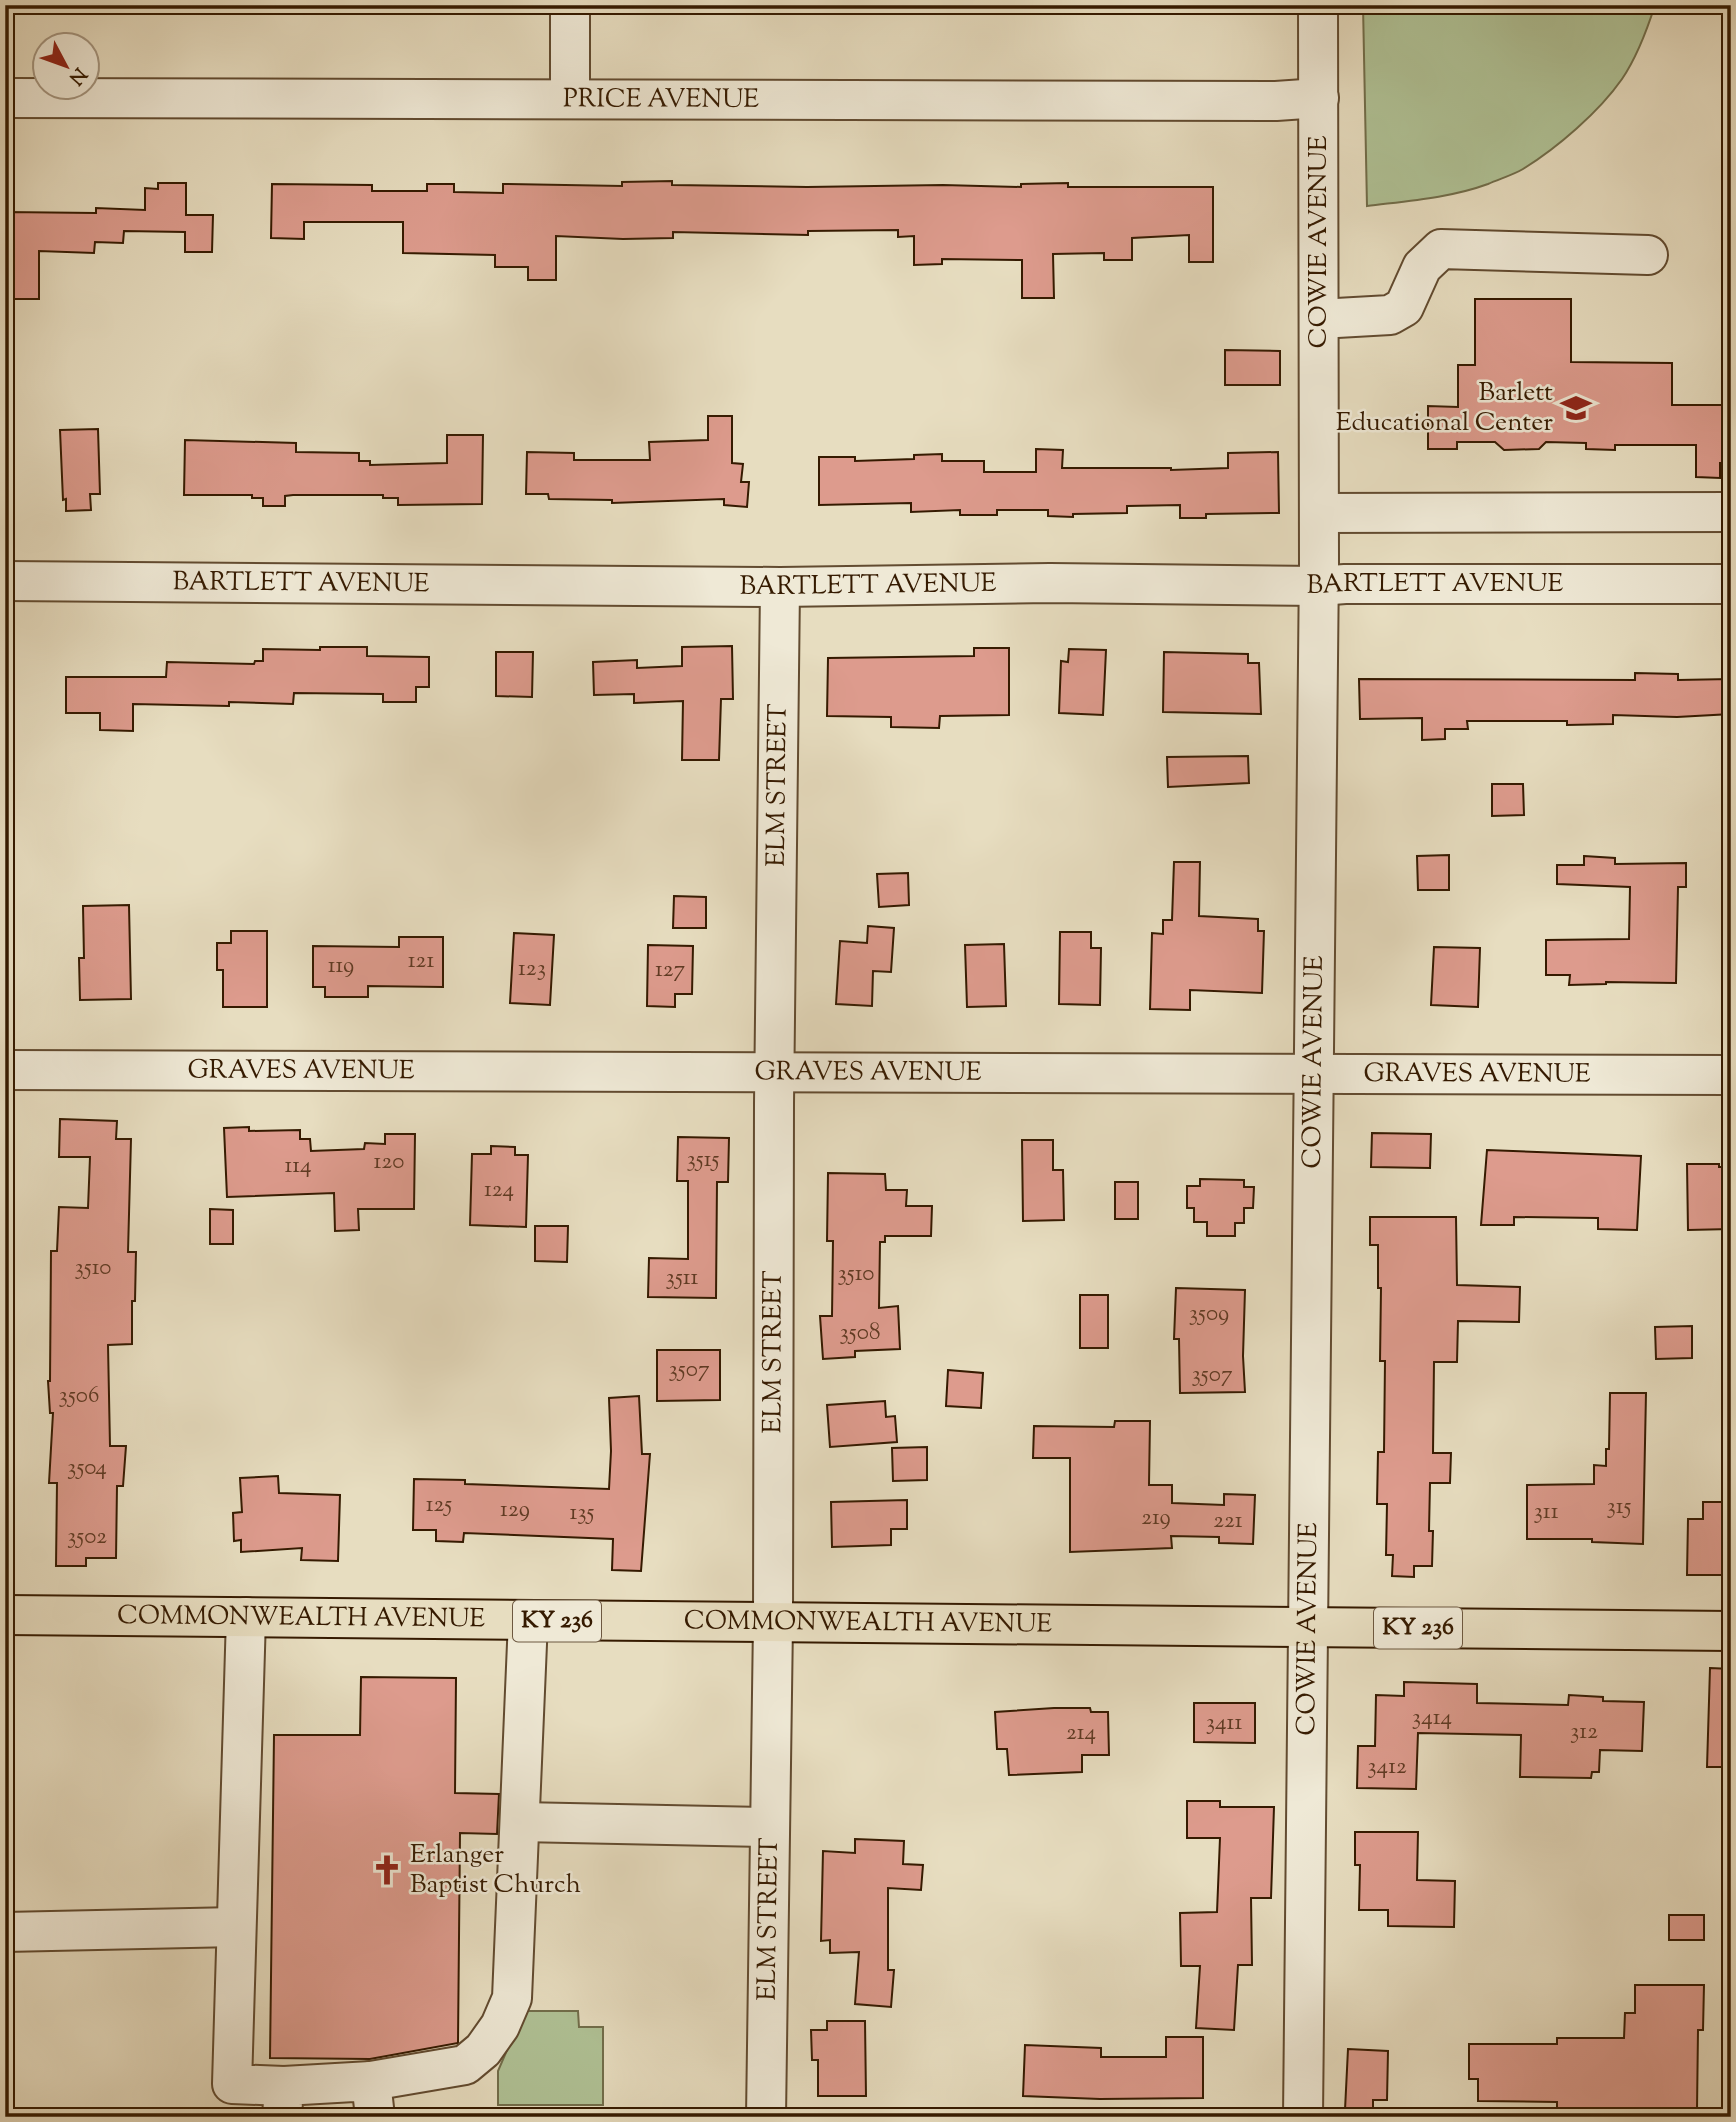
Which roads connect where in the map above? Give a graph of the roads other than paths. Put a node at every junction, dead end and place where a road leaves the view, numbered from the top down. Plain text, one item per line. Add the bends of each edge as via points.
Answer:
1 (570, 5) edge
2 (1318, 5) edge
3 (5, 98) edge
4 (1319, 98) junction
5 (570, 99) junction
6 (1648, 255) dead end
7 (1319, 318) junction
8 (1731, 512) edge
9 (1319, 513) junction
10 (5, 581) edge
11 (1731, 584) edge
12 (1319, 586) junction
13 (780, 587) junction
14 (5, 1070) edge
15 (775, 1072) junction
16 (1314, 1075) junction
17 (1731, 1075) edge
18 (5, 1615) edge
19 (246, 1617) junction
20 (528, 1620) junction
21 (773, 1623) junction
22 (1307, 1628) junction
23 (1731, 1631) edge
24 (520, 1822) junction
25 (770, 1827) junction
26 (236, 1927) junction
27 (5, 1932) edge
28 (373, 2099) edge
29 (283, 2101) edge
30 (766, 2117) edge
31 (1303, 2117) edge

1 - 5 street
2 - 4 street, COWIE AVENUE
3 - 5 street, PRICE AVENUE
4 - 5 street, PRICE AVENUE
4 - 7 street, COWIE AVENUE
6 - 7 street via 1441,249 1422,267 1404,307 1390,315
7 - 9 street, COWIE AVENUE
8 - 9 street
9 - 12 street, COWIE AVENUE
10 - 13 street, BARTLETT AVENUE
11 - 12 street, BARTLETT AVENUE
12 - 13 street, BARTLETT AVENUE
12 - 16 street, COWIE AVENUE
13 - 15 street, ELM STREET
14 - 15 street, GRAVES AVENUE
15 - 16 street, GRAVES AVENUE
15 - 21 street, ELM STREET
16 - 17 street, GRAVES AVENUE
16 - 22 street, COWIE AVENUE
18 - 19 main road, COMMONWEALTH AVENUE / KY 236
19 - 20 main road, COMMONWEALTH AVENUE / KY 236
19 - 26 street
20 - 21 main road, COMMONWEALTH AVENUE / KY 236
20 - 24 street
21 - 22 main road, COMMONWEALTH AVENUE / KY 236
21 - 25 street, ELM STREET
22 - 23 main road, COMMONWEALTH AVENUE / KY 236
22 - 31 street, COWIE AVENUE
24 - 25 street
24 - 28 street via 512,1998 500,2026 465,2065
25 - 30 street, ELM STREET
26 - 27 street
26 - 29 street via 232,2084
28 - 29 street

